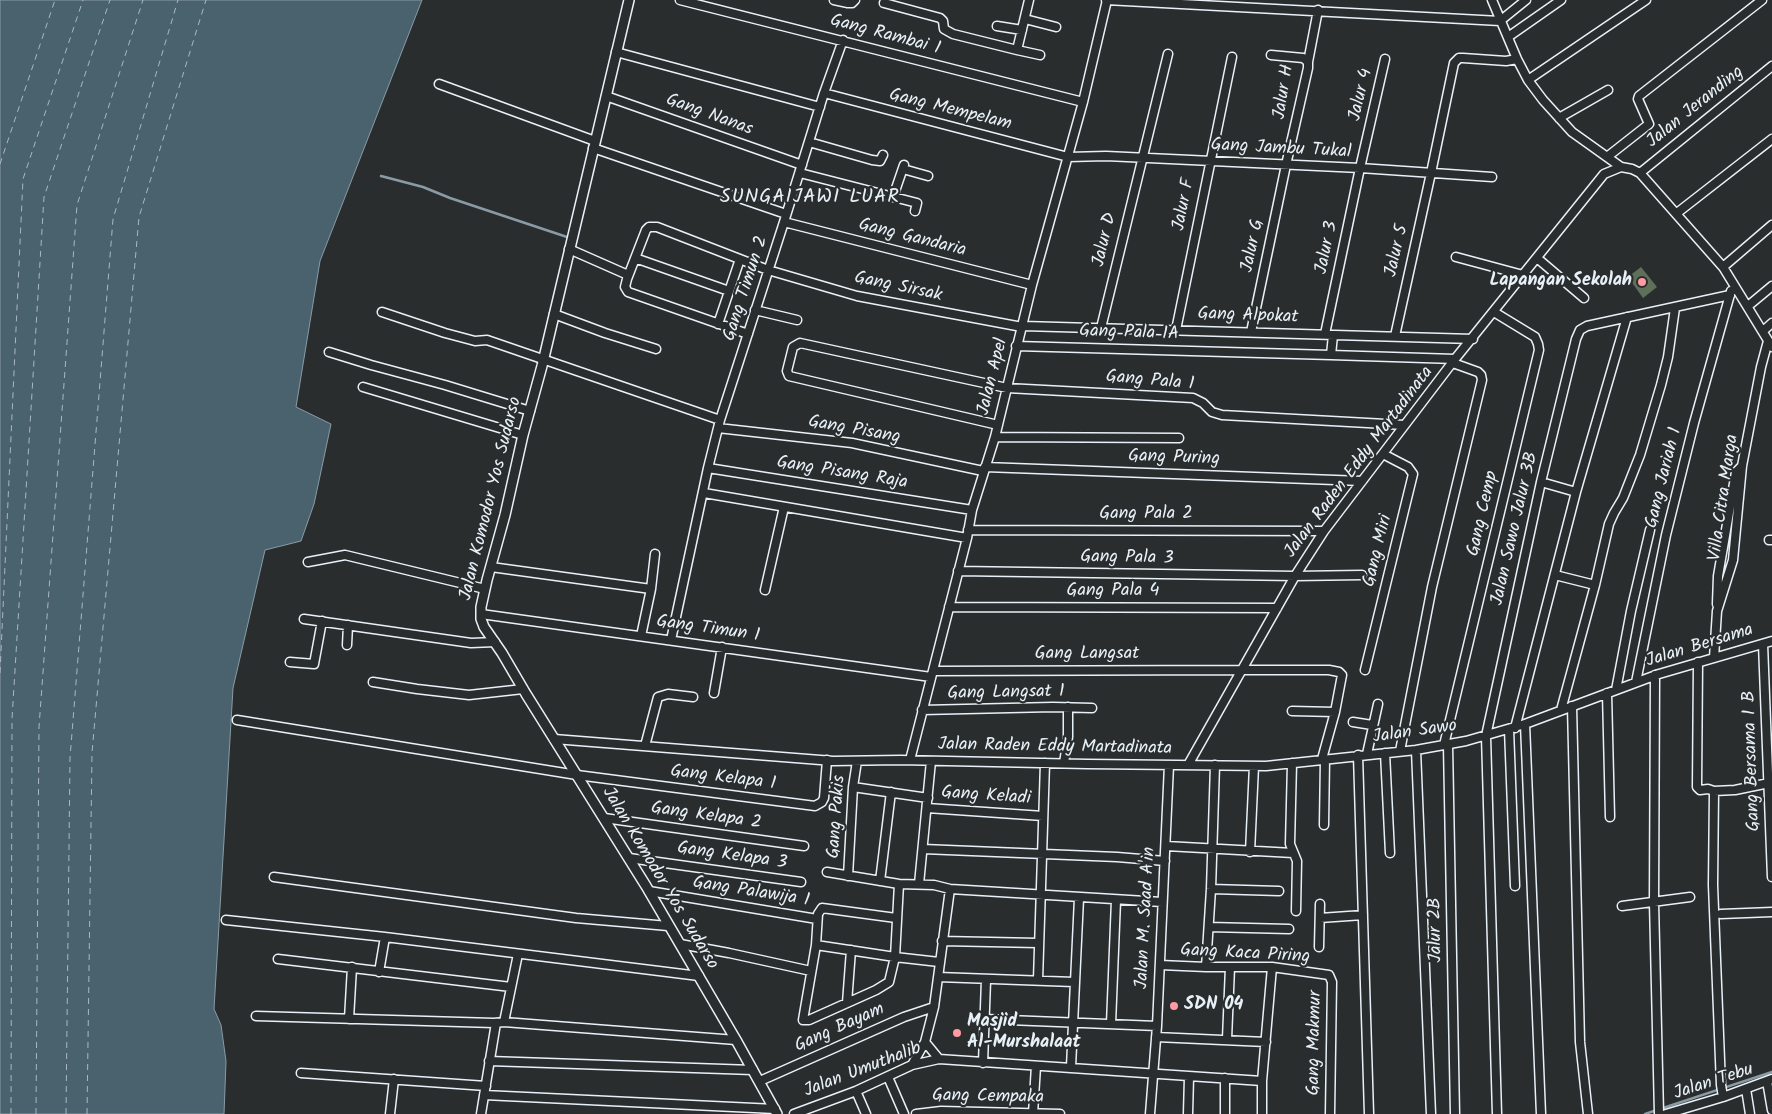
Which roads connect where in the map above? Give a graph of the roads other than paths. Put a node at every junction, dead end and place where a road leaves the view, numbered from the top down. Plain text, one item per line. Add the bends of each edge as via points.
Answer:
1 (629, 0) edge
2 (680, 0) edge
3 (834, 0) edge
4 (856, 0) edge
5 (1029, 0) edge
6 (1107, 0) edge
7 (1492, 0) edge
8 (1526, 0) edge
9 (1561, 0) edge
10 (1646, 0) edge
11 (1759, 1) edge
12 (884, 3) dead end
13 (1318, 10) junction
14 (1025, 19) junction
15 (1500, 21) junction
16 (997, 26) dead end
17 (1056, 27) dead end
18 (1022, 30) junction
19 (1508, 37) junction
20 (843, 40) junction
21 (1018, 50) junction
22 (616, 52) junction
23 (1168, 54) dead end
24 (1040, 55) dead end
25 (1270, 55) dead end
26 (1232, 57) dead end
27 (1385, 59) dead end
28 (1517, 59) junction
29 (1308, 62) junction
30 (1772, 66) edge
31 (1528, 80) junction
32 (439, 84) dead end
33 (1608, 90) dead end
34 (824, 93) junction
35 (606, 96) junction
36 (1083, 102) junction
37 (820, 107) junction
38 (1559, 118) junction
39 (1772, 139) edge
40 (809, 142) junction
41 (594, 144) junction
42 (883, 154) dead end
43 (1068, 157) junction
44 (1607, 157) junction
45 (1141, 158) junction
46 (1210, 161) junction
47 (1286, 165) junction
48 (1620, 167) junction
49 (1360, 168) junction
50 (801, 169) junction
51 (1432, 173) junction
52 (1640, 173) junction
53 (928, 176) dead end
54 (1492, 177) dead end
55 (893, 197) junction
56 (915, 211) dead end
57 (1677, 214) junction
58 (785, 218) junction
59 (1772, 225) edge
60 (569, 250) junction
61 (1456, 257) dead end
62 (635, 258) junction
63 (1536, 258) junction
64 (740, 259) junction
65 (1723, 267) junction
66 (768, 270) junction
67 (628, 275) junction
68 (1523, 275) junction
69 (1732, 282) junction
70 (1032, 285) junction
71 (1772, 286) edge
72 (729, 291) junction
73 (1730, 295) junction
74 (1584, 298) dead end
75 (1748, 306) junction
76 (1675, 308) junction
77 (756, 310) junction
78 (382, 312) dead end
79 (1494, 312) junction
80 (554, 314) junction
81 (1627, 317) junction
82 (797, 320) dead end
83 (1772, 323) edge
84 (718, 324) junction
85 (1023, 326) junction
86 (1101, 328) junction
87 (1176, 330) junction
88 (1763, 331) junction
89 (1252, 332) junction
90 (748, 334) junction
91 (1329, 335) junction
92 (1395, 336) junction
93 (1473, 339) junction
94 (1770, 344) edge
95 (1016, 346) junction
96 (656, 349) dead end
97 (329, 352) dead end
98 (1331, 355) junction
99 (543, 358) junction
100 (1454, 361) junction
101 (363, 387) dead end
102 (1007, 388) junction
103 (530, 411) junction
104 (720, 420) junction
105 (998, 425) junction
106 (1404, 425) junction
107 (718, 428) junction
108 (524, 435) junction
109 (995, 437) junction
110 (1179, 438) dead end
111 (1383, 454) junction
112 (1742, 466) junction
113 (708, 468) junction
114 (984, 469) junction
115 (1362, 481) junction
116 (1541, 482) junction
117 (1576, 492) junction
118 (704, 493) junction
119 (784, 507) junction
120 (972, 510) junction
121 (968, 530) junction
122 (1650, 530) dead end
123 (1324, 531) junction
124 (967, 538) junction
125 (655, 554) dead end
126 (308, 562) dead end
127 (1720, 565) junction
128 (491, 567) junction
129 (1732, 568) junction
130 (958, 572) junction
131 (1362, 575) dead end
132 (1555, 575) junction
133 (1294, 576) junction
134 (1595, 585) junction
135 (484, 589) junction
136 (651, 589) junction
137 (765, 590) dead end
138 (949, 607) junction
139 (1277, 608) junction
140 (1717, 611) junction
141 (481, 614) junction
142 (304, 620) dead end
143 (322, 621) junction
144 (348, 625) junction
145 (641, 636) junction
146 (671, 640) junction
147 (1772, 641) edge
148 (495, 642) junction
149 (1763, 644) junction
150 (347, 645) dead end
151 (722, 647) junction
152 (1714, 658) junction
153 (290, 662) dead end
154 (1698, 662) junction
155 (1242, 670) junction
156 (1365, 670) dead end
157 (932, 674) junction
158 (1655, 675) junction
159 (373, 682) dead end
160 (1636, 682) junction
161 (523, 689) junction
162 (1616, 690) junction
163 (1607, 693) junction
164 (714, 694) dead end
165 (692, 697) dead end
166 (1378, 704) dead end
167 (1572, 706) junction
168 (1068, 707) junction
169 (1092, 708) dead end
170 (922, 710) junction
171 (1292, 710) dead end
172 (1561, 710) junction
173 (1335, 712) junction
174 (237, 720) dead end
175 (1353, 722) dead end
176 (1525, 724) junction
177 (1372, 725) junction
178 (1512, 729) junction
179 (1486, 736) junction
180 (554, 739) junction
181 (1446, 745) junction
182 (645, 746) junction
183 (1416, 750) junction
184 (1400, 751) junction
185 (1385, 753) junction
186 (1367, 754) junction
187 (1358, 755) junction
188 (1324, 759) junction
189 (827, 760) junction
190 (910, 760) junction
191 (931, 760) junction
192 (857, 761) junction
193 (1045, 763) junction
194 (1064, 763) junction
195 (1292, 763) junction
196 (1168, 765) junction
197 (1188, 765) junction
198 (1215, 765) junction
199 (1254, 766) junction
200 (577, 775) junction
201 (1770, 782) edge
202 (853, 787) junction
203 (1714, 791) junction
204 (891, 792) junction
205 (928, 798) junction
206 (927, 808) junction
207 (1044, 816) junction
208 (1610, 817) dead end
209 (604, 818) junction
210 (1324, 824) dead end
211 (804, 846) dead end
212 (1166, 846) junction
213 (923, 849) junction
214 (1212, 850) junction
215 (1250, 852) junction
216 (1294, 853) junction
217 (1390, 853) dead end
218 (1042, 854) junction
219 (629, 858) junction
220 (1165, 861) junction
221 (827, 872) dead end
222 (848, 876) junction
223 (274, 877) dead end
224 (1772, 877) edge
225 (880, 881) junction
226 (801, 882) dead end
227 (899, 884) junction
228 (919, 884) junction
229 (1515, 886) dead end
230 (950, 889) junction
231 (1211, 889) junction
232 (1280, 891) dead end
233 (649, 892) junction
234 (1040, 896) junction
235 (1690, 897) dead end
236 (1079, 898) junction
237 (1116, 900) junction
238 (1162, 902) junction
239 (1654, 902) junction
240 (1320, 904) dead end
241 (1622, 906) dead end
242 (1296, 911) dead end
243 (1772, 912) edge
244 (1722, 914) dead end
245 (1364, 915) junction
246 (896, 918) junction
247 (1320, 918) junction
248 (817, 919) junction
249 (226, 920) dead end
250 (668, 926) junction
251 (1209, 926) junction
252 (1289, 929) dead end
253 (385, 937) junction
254 (942, 941) junction
255 (1038, 943) junction
256 (680, 944) junction
257 (816, 945) junction
258 (1319, 947) dead end
259 (850, 950) junction
260 (518, 954) junction
261 (895, 957) junction
262 (278, 959) dead end
263 (939, 962) junction
264 (1160, 964) junction
265 (352, 967) junction
266 (1206, 967) junction
267 (1230, 967) junction
268 (1272, 967) junction
269 (379, 972) junction
270 (811, 972) junction
271 (1328, 974) joint
272 (699, 976) junction
273 (938, 977) junction
274 (986, 980) junction
275 (1038, 980) junction
276 (1074, 982) junction
277 (510, 988) junction
278 (847, 1003) junction
279 (934, 1007) junction
280 (256, 1016) dead end
281 (348, 1019) junction
282 (984, 1020) junction
283 (500, 1022) junction
284 (1074, 1022) junction
285 (1111, 1024) junction
286 (1157, 1026) junction
287 (1156, 1037) junction
288 (1227, 1039) junction
289 (736, 1040) junction
290 (926, 1042) junction
291 (1266, 1042) junction
292 (939, 1059) junction
293 (489, 1061) junction
294 (983, 1063) junction
295 (912, 1065) junction
296 (1036, 1066) junction
297 (1072, 1067) junction
298 (753, 1070) junction
299 (301, 1073) dead end
300 (1152, 1073) junction
301 (1189, 1076) junction
302 (888, 1077) junction
303 (1225, 1078) junction
304 (394, 1079) junction
305 (1770, 1080) edge
306 (760, 1081) junction
307 (1262, 1081) junction
308 (486, 1086) junction
309 (1746, 1089) junction
310 (856, 1091) junction
311 (1722, 1092) junction
312 (484, 1096) junction
313 (1696, 1105) junction
314 (1772, 1110) edge
315 (722, 1111) edge
316 (1659, 1111) edge
317 (776, 1112) edge
318 (957, 1112) edge
319 (997, 1113) edge
320 (1033, 1113) edge
321 (390, 1114) edge
322 (481, 1114) edge
323 (794, 1114) edge
324 (866, 1114) edge
325 (904, 1114) edge
326 (916, 1114) edge
327 (1060, 1114) edge
328 (1150, 1114) edge
329 (1188, 1114) edge
330 (1225, 1114) edge
331 (1262, 1114) edge
332 (1330, 1114) edge
333 (1369, 1114) edge
334 (1431, 1114) edge
335 (1455, 1114) edge
336 (1497, 1114) edge
337 (1541, 1114) edge
338 (1588, 1114) edge
339 (1666, 1114) edge
340 (1698, 1114) edge
341 (1750, 1114) edge

1 - 22 street, Jalan Komodor Yos Sudarso
2 - 20 street, Gang Rambai 1
3 - 4 street via 848,3
5 - 14 street
6 - 13 street
6 - 36 street, Jalan Apel
7 - 15 street
8 - 15 street
9 - 19 street
10 - 31 street
11 - 44 street via 1639,96 1649,124
12 - 21 street via 940,18 944,29 953,34
13 - 15 street
13 - 29 street
14 - 17 street
14 - 18 street
15 - 19 street
16 - 18 street
18 - 21 street
19 - 28 street
20 - 34 street, Gang Timun 2
20 - 36 street, Gang Rambai 1
21 - 24 street
22 - 35 street, Jalan Komodor Yos Sudarso
22 - 37 street
23 - 45 street, Jalur D
25 - 29 street, Jalur H via 1303,58
26 - 46 street, Jalur F
27 - 49 street, Jalur 4
28 - 31 street
28 - 51 street, Jalur 5 via 1459,58 1454,63
29 - 47 street, Jalur H
30 - 52 street, Jalan Jeranding
31 - 38 street
32 - 41 street, Gang Gandaria
33 - 38 street
34 - 37 street, Gang Timun 2
34 - 43 street, Gang Mempelam
35 - 41 street, Jalan Komodor Yos Sudarso
35 - 50 street, Gang Nanas
36 - 43 street, Jalan Apel
37 - 40 street, Gang Timun 2
38 - 44 street via 1572,132
39 - 57 street
40 - 42 street via 872,160 880,161
40 - 50 street, Gang Timun 2
41 - 58 street, Gang Gandaria
41 - 60 street, Jalan Komodor Yos Sudarso
43 - 45 street, Gang Jambu Tukal
43 - 70 street, Jalan Apel
44 - 48 street
45 - 46 street, Gang Jambu Tukal
45 - 86 street, Jalur D
46 - 47 street, Gang Jambu Tukal
46 - 87 street, Jalur F
47 - 49 street, Gang Jambu Tukal
47 - 89 street, Jalur G
48 - 52 street
48 - 63 street, Jalan Raden Eddy Martadinata via 1604,174
49 - 51 street, Gang Jambu Tukal
49 - 91 street, Jalur 3
50 - 55 street, Gang Nanas
50 - 58 street, Gang Timun 2
51 - 54 street, Gang Jambu Tukal
51 - 92 street, Jalur 5
52 - 57 street
53 - 55 street via 903,167
55 - 56 street, Gang Nanas via 916,203
57 - 65 street
58 - 66 street, Gang Timun 2
58 - 70 street, Gang Gandaria
59 - 65 street
60 - 67 street
60 - 80 street, Jalan Komodor Yos Sudarso
61 - 68 street
62 - 64 street, Gang Sirsak via 646,230 657,226
62 - 67 street, Gang Sirsak
62 - 72 street
63 - 68 street, Jalan Raden Eddy Martadinata
63 - 74 street
64 - 66 street, Gang Sirsak
64 - 72 street
65 - 69 street
66 - 77 street, Gang Timun 2
66 - 85 street, Gang Sirsak via 857,296
67 - 84 street via 625,287 628,292
68 - 79 street, Jalan Raden Eddy Martadinata
69 - 73 street, Gang Jariah 1
69 - 75 street
70 - 85 street, Jalan Apel
71 - 75 street
72 - 84 street
73 - 76 street
73 - 160 street, Gang Jariah 1 via 1666,536
75 - 88 street
76 - 81 street
76 - 134 street via 1661,385 1624,498 1609,524
77 - 82 street
77 - 90 street, Gang Timun 2
78 - 99 street via 445,333 475,341 487,340
79 - 93 street, Jalan Raden Eddy Martadinata
79 - 181 street, Gang Cemp via 1535,337 1539,350
80 - 96 street
80 - 99 street, Jalan Komodor Yos Sudarso
81 - 116 street, Jalan Sawo Jalur 3B via 1580,330
81 - 117 street
83 - 88 street
84 - 90 street
85 - 86 street, Gang Alpokat
85 - 95 street, Jalan Apel
86 - 87 street, Gang Alpokat
87 - 89 street, Gang Alpokat
88 - 94 street
89 - 91 street, Gang Alpokat
90 - 104 street, Gang Timun 2
91 - 92 street, Gang Alpokat
91 - 98 street, Jalur 3
92 - 93 street, Gang Alpokat
93 - 100 street, Jalan Raden Eddy Martadinata
94 - 112 street, Villa Citra Marga via 1760,367
95 - 98 street, Gang Pala 1A
95 - 102 street, Jalan Apel
97 - 103 street
98 - 100 street, Gang Pala 1A
99 - 103 street, Jalan Komodor Yos Sudarso
99 - 104 street
100 - 106 street, Jalan Raden Eddy Martadinata
100 - 184 street, Gang Pala 1A via 1478,372 1482,380 1432,587
101 - 108 street
102 - 105 street, Jalan Apel
102 - 105 street, Gang Pala 1 via 800,343 793,347 787,371 791,377
102 - 106 street, Gang Pala 1 via 1193,398 1222,415
103 - 108 street, Jalan Komodor Yos Sudarso
104 - 107 street, Gang Timun 2
105 - 109 street, Jalan Apel
106 - 111 street, Jalan Raden Eddy Martadinata
107 - 113 street, Gang Timun 2
107 - 114 street, Gang Pisang via 852,443
108 - 128 street, Jalan Komodor Yos Sudarso
109 - 110 street
109 - 114 street, Jalan Apel
111 - 115 street, Jalan Raden Eddy Martadinata
111 - 156 street, Gang Miri via 1408,467 1413,474
112 - 127 street via 1736,472
112 - 129 street, Villa Citra Marga
113 - 118 street, Gang Timun 2
113 - 120 street, Gang Pisang Raja
114 - 115 street, Gang Puring
114 - 120 street, Jalan Apel
115 - 123 street, Jalan Raden Eddy Martadinata
116 - 117 street
116 - 179 street, Jalan Sawo Jalur 3B
117 - 132 street
118 - 119 street
118 - 146 street, Gang Timun 2
119 - 124 street
119 - 137 street
120 - 121 street, Jalan Apel
121 - 123 street, Gang Pala 2
121 - 124 street, Jalan Apel
122 - 162 street via 1630,611
123 - 133 street, Jalan Raden Eddy Martadinata
124 - 130 street, Jalan Apel
125 - 136 street
126 - 135 street via 345,555
127 - 129 street
127 - 140 street
128 - 135 street, Jalan Komodor Yos Sudarso
128 - 136 street
129 - 140 street, Villa Citra Marga
130 - 133 street, Gang Pala 3
130 - 138 street, Jalan Apel
131 - 133 street, Gang Pala 3
132 - 134 street
132 - 178 street
133 - 139 street, Jalan Raden Eddy Martadinata
134 - 172 street
135 - 141 street, Jalan Komodor Yos Sudarso
136 - 145 street
138 - 139 street, Gang Pala 4
138 - 157 street, Jalan Apel
139 - 155 street, Jalan Raden Eddy Martadinata
140 - 152 street, Villa Citra Marga
141 - 145 street, Gang Timun 1
141 - 148 street, Jalan Komodor Yos Sudarso via 484,627
142 - 143 street
143 - 144 street
143 - 153 street via 314,664
144 - 148 street via 471,643
144 - 150 street
145 - 146 street, Gang Timun 1
146 - 151 street, Gang Timun 1
147 - 149 street, Jalan Bersama
148 - 161 street, Jalan Komodor Yos Sudarso
149 - 152 street, Jalan Bersama
149 - 201 street, Gang Bersama 1 B
151 - 157 street, Gang Timun 1
151 - 164 street
152 - 154 street, Jalan Bersama
154 - 158 street, Jalan Bersama
154 - 203 street via 1697,787 1698,790
155 - 157 street, Gang Langsat
155 - 173 street, Gang Langsat via 1339,672 1342,675
155 - 197 street, Jalan Raden Eddy Martadinata
157 - 170 street, Jalan Apel
158 - 160 street, Jalan Bersama
158 - 239 street
159 - 161 street via 470,695
160 - 162 street, Jalan Sawo
161 - 180 street, Jalan Komodor Yos Sudarso
162 - 163 street, Jalan Sawo
163 - 167 street, Jalan Sawo
163 - 208 street
165 - 182 street via 668,694 658,698
166 - 177 street
167 - 172 street, Jalan Sawo
167 - 338 street via 1580,1042
168 - 169 street, Gang Langsat 1
168 - 170 street, Gang Langsat 1
168 - 194 street
170 - 190 street, Jalan Apel
171 - 173 street
172 - 176 street, Jalan Sawo
173 - 188 street
174 - 200 street, Gang Kelapa 1
175 - 177 street
176 - 178 street, Jalan Sawo
176 - 337 street
177 - 186 street
178 - 179 street, Jalan Sawo
178 - 229 street
179 - 181 street, Jalan Sawo
179 - 336 street, Jalan Sawo Jalur 3B
180 - 182 street, Jalan Raden Eddy Martadinata
180 - 200 street, Jalan Komodor Yos Sudarso
181 - 183 street, Jalan Sawo
181 - 335 street, Jalur 2B
182 - 189 street, Jalan Raden Eddy Martadinata
183 - 184 street, Jalan Sawo
183 - 334 street
184 - 185 street, Jalan Sawo
185 - 186 street, Jalan Sawo
185 - 217 street
186 - 187 street, Jalan Sawo
187 - 188 street, Jalan Sawo
187 - 245 street
188 - 195 street, Jalan Sawo
188 - 210 street
189 - 192 street, Jalan Raden Eddy Martadinata
189 - 200 street, Gang Kelapa 1 via 824,798 815,806
190 - 191 street, Jalan Raden Eddy Martadinata
190 - 192 street, Jalan Raden Eddy Martadinata
191 - 193 street, Jalan Raden Eddy Martadinata
191 - 205 street
192 - 202 street, Gang Pakis
193 - 194 street, Jalan Raden Eddy Martadinata
193 - 207 street
194 - 196 street, Jalan Raden Eddy Martadinata
195 - 199 street, Jalan Sawo
195 - 216 street via 1290,844
196 - 197 street, Jalan Raden Eddy Martadinata
196 - 212 street, Jalan M. Saad A'in
197 - 198 street, Jalan Sawo
198 - 199 street, Jalan Sawo
198 - 214 street
199 - 215 street
200 - 209 street, Jalan Komodor Yos Sudarso
201 - 203 street
201 - 224 street, Gang Bersama 1 B
202 - 204 street
202 - 222 street, Gang Pakis
203 - 311 street
204 - 205 street
204 - 225 street
205 - 206 street
206 - 207 street, Gang Keladi
206 - 213 street
207 - 218 street
209 - 211 street, Gang Kelapa 2
209 - 219 street, Jalan Komodor Yos Sudarso
212 - 214 street
212 - 220 street, Jalan M. Saad A'in
213 - 218 street
213 - 228 street
214 - 215 street
214 - 231 street
215 - 216 street
216 - 242 street via 1297,866
218 - 220 street
218 - 234 street
219 - 226 street, Gang Kelapa 3
219 - 233 street, Jalan Komodor Yos Sudarso
220 - 238 street, Jalan M. Saad A'in
221 - 222 street
222 - 225 street
223 - 250 street via 576,918
225 - 227 street
227 - 228 street
227 - 246 street
228 - 230 street
230 - 234 street
230 - 254 street
231 - 232 street
231 - 251 street
233 - 248 street, Gang Palawija 1
233 - 250 street, Jalan Komodor Yos Sudarso
234 - 236 street
234 - 255 street
235 - 239 street
236 - 237 street
236 - 276 street
237 - 238 street
237 - 285 street
238 - 264 street, Jalan M. Saad A'in
239 - 241 street
239 - 316 street
240 - 247 street
243 - 244 street
245 - 247 street
245 - 333 street
246 - 248 street via 825,908 819,910
246 - 261 street
247 - 258 street
248 - 257 street
249 - 253 street
250 - 256 street, Jalan Komodor Yos Sudarso
251 - 252 street
251 - 266 street
253 - 260 street
253 - 269 street
254 - 255 street
254 - 263 street
255 - 275 street
256 - 270 street
256 - 272 street, Jalan Komodor Yos Sudarso
257 - 259 street
257 - 270 street
259 - 261 street
259 - 278 street
260 - 272 street
260 - 277 street
261 - 263 street
261 - 278 street via 889,982
262 - 265 street
263 - 273 street
264 - 266 street, Gang Kaca Piring
264 - 286 street, Jalan M. Saad A'in
265 - 269 street
265 - 281 street
266 - 267 street, Gang Kaca Piring
267 - 268 street, Gang Kaca Piring
267 - 288 street
268 - 271 street, Gang Kaca Piring
268 - 291 street
269 - 277 street
270 - 278 street via 804,1021
271 - 332 street, Gang Makmur via 1332,982
272 - 289 street, Jalan Komodor Yos Sudarso
273 - 274 street
273 - 279 street
274 - 275 street
274 - 282 street
275 - 276 street
276 - 284 street
277 - 283 street
279 - 290 street
279 - 306 street, Gang Bayam via 904,1017
280 - 281 street
281 - 283 street
282 - 284 street
282 - 294 street
283 - 289 street
283 - 293 street
284 - 285 street
284 - 297 street
285 - 286 street
286 - 287 street, Jalan M. Saad A'in
287 - 288 street
287 - 300 street, Jalan M. Saad A'in
288 - 291 street
289 - 298 street, Jalan Komodor Yos Sudarso
290 - 292 street
290 - 295 street
291 - 307 street
292 - 294 street, Jalan Umuthalib
292 - 295 street, Jalan Umuthalib
293 - 298 street
293 - 308 street
294 - 296 street, Jalan Umuthalib
295 - 302 street, Jalan Umuthalib
296 - 297 street, Jalan Umuthalib
296 - 320 street
297 - 300 street, Jalan Umuthalib
298 - 306 street, Jalan Komodor Yos Sudarso
299 - 304 street
300 - 301 street, Jalan Umuthalib
300 - 328 street, Jalan M. Saad A'in
301 - 303 street, Jalan Umuthalib
301 - 329 street
302 - 310 street, Jalan Umuthalib
302 - 325 street
303 - 307 street, Jalan Umuthalib
303 - 330 street
304 - 308 street
304 - 321 street
305 - 309 street, Jalan Tebu
305 - 314 street
306 - 317 street, Jalan Komodor Yos Sudarso
307 - 331 street
308 - 312 street
309 - 311 street, Jalan Tebu
309 - 341 street
310 - 323 street, Jalan Umuthalib
310 - 324 street
311 - 313 street, Jalan Tebu
312 - 315 street
312 - 322 street
313 - 339 street, Jalan Tebu
313 - 340 street
315 - 317 street
318 - 319 street, Gang Cempaka
318 - 326 street, Gang Cempaka
319 - 320 street, Gang Cempaka
320 - 327 street, Gang Cempaka

